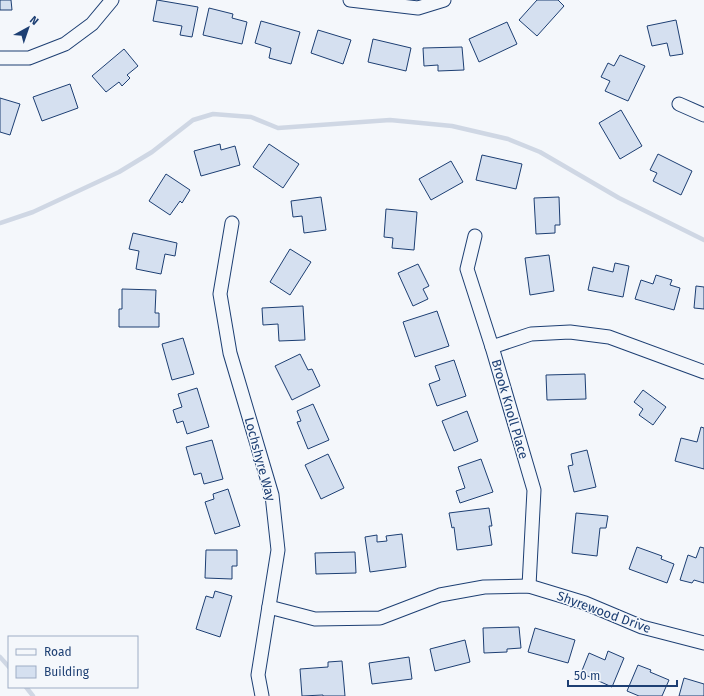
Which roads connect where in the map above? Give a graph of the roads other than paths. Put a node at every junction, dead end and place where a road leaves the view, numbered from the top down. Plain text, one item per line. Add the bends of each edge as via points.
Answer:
1 (112, 0) edge
2 (350, 0) edge
3 (444, 0) edge
4 (0, 58) edge
5 (679, 104) dead end
6 (704, 115) edge
7 (232, 224) dead end
8 (475, 236) dead end
9 (492, 347) junction
10 (704, 372) edge
11 (529, 586) junction
12 (269, 607) junction
13 (704, 643) edge
14 (262, 696) edge

1 - 4 street via 92,24 66,44 29,58
2 - 3 street via 418,8
5 - 6 street
7 - 12 street, Lochshyre Way via 220,294 230,353 272,495 278,550
8 - 9 street, Brook Knoll Place via 467,269
9 - 10 street via 531,334 570,332 609,337
9 - 11 street, Brook Knoll Place via 534,490
11 - 12 street, Shyrewood Drive via 484,587 440,596 380,618 315,619
11 - 13 street, Shyrewood Drive via 585,603 642,627
12 - 14 street, Lochshyre Way via 258,675

